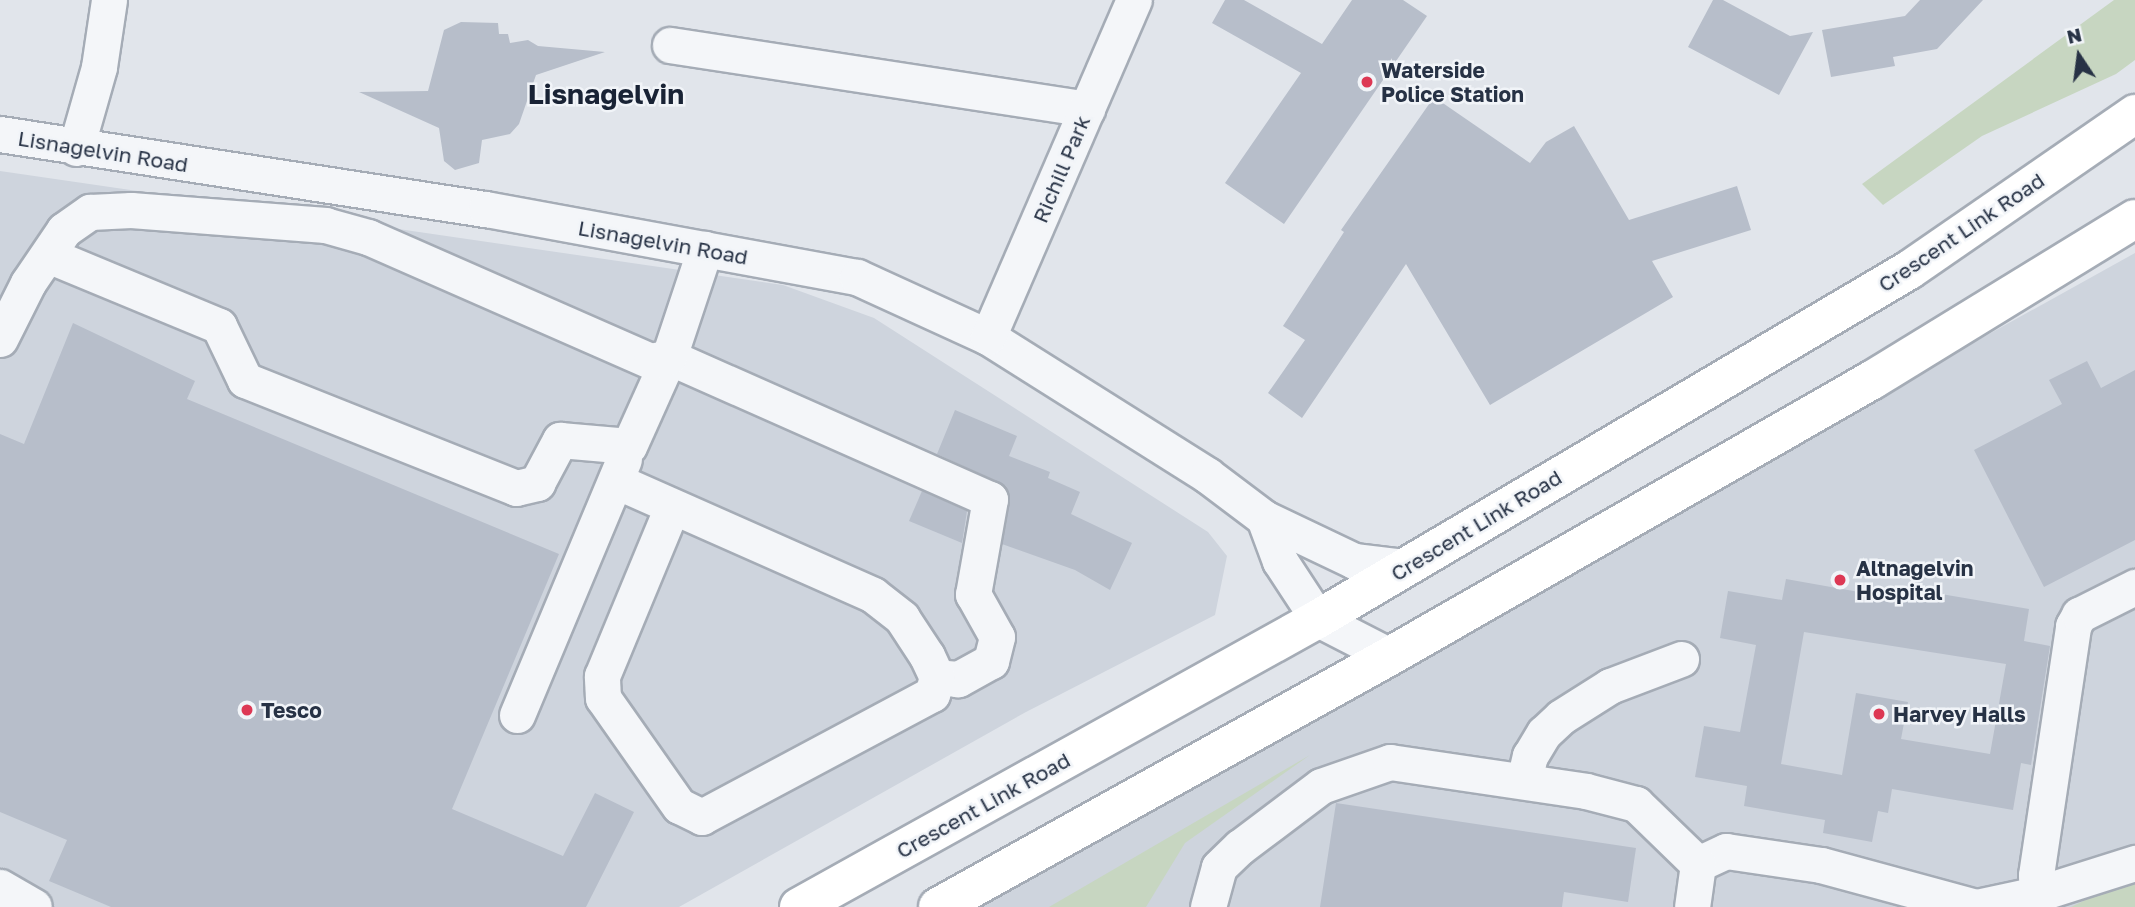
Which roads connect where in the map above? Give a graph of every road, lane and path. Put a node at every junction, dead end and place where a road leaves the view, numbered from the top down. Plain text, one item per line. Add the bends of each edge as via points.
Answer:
1 (109, 0) edge
2 (1134, 0) edge
3 (670, 45) dead end
4 (1087, 109) junction
5 (2135, 114) edge
6 (0, 134) edge
7 (75, 148) junction
8 (2135, 219) edge
9 (705, 249) junction
10 (48, 255) junction
11 (988, 337) junction
12 (0, 339) edge
13 (660, 359) junction
14 (629, 446) junction
15 (616, 481) junction
16 (672, 507) junction
17 (1264, 518) junction
18 (1404, 567) junction
19 (2135, 587) edge
20 (1318, 619) junction
21 (1390, 656) junction
22 (1681, 659) dead end
23 (937, 677) junction
24 (516, 715) dead end
25 (1524, 781) junction
26 (2135, 863) edge
27 (1698, 864) junction
28 (0, 887) edge
29 (2037, 894) junction
30 (1209, 898) edge
31 (34, 907) edge
32 (799, 907) edge
33 (938, 907) edge
34 (1692, 907) edge

1 - 7 street via 99,67
2 - 4 street, Richill Park
3 - 4 street
4 - 11 street, Richill Park
5 - 18 highway, Crescent Link Road via 1909,270
6 - 7 street, Lisnagelvin Road
7 - 9 street, Lisnagelvin Road via 486,209
8 - 21 highway via 1872,380
9 - 11 street, Lisnagelvin Road via 858,277
9 - 13 street
10 - 12 street
10 - 13 street via 64,230 90,212 131,210 325,225 368,237
10 - 14 street via 219,326 245,380 516,488 537,483 559,440
11 - 17 street, Lisnagelvin Road via 1207,475
13 - 14 street
13 - 23 street via 990,499 973,594 997,637 991,661 958,679
14 - 15 street
15 - 16 street
15 - 24 street
16 - 23 street via 873,595 902,618
16 - 23 street via 602,676 603,698 679,806 702,817 932,694
17 - 18 street, Lisnagelvin Road via 1354,561
17 - 20 street via 1280,561
18 - 20 highway, Crescent Link Road
19 - 29 street via 2079,615 2073,626
20 - 21 street
20 - 32 highway, Crescent Link Road
21 - 33 highway
22 - 25 street via 1621,681 1561,717 1530,756
25 - 27 street via 1636,804
25 - 30 street via 1390,762 1359,770 1321,786 1240,847 1219,867
26 - 29 street
27 - 29 street via 1726,851 1821,865 1976,907
27 - 34 street
28 - 31 street

